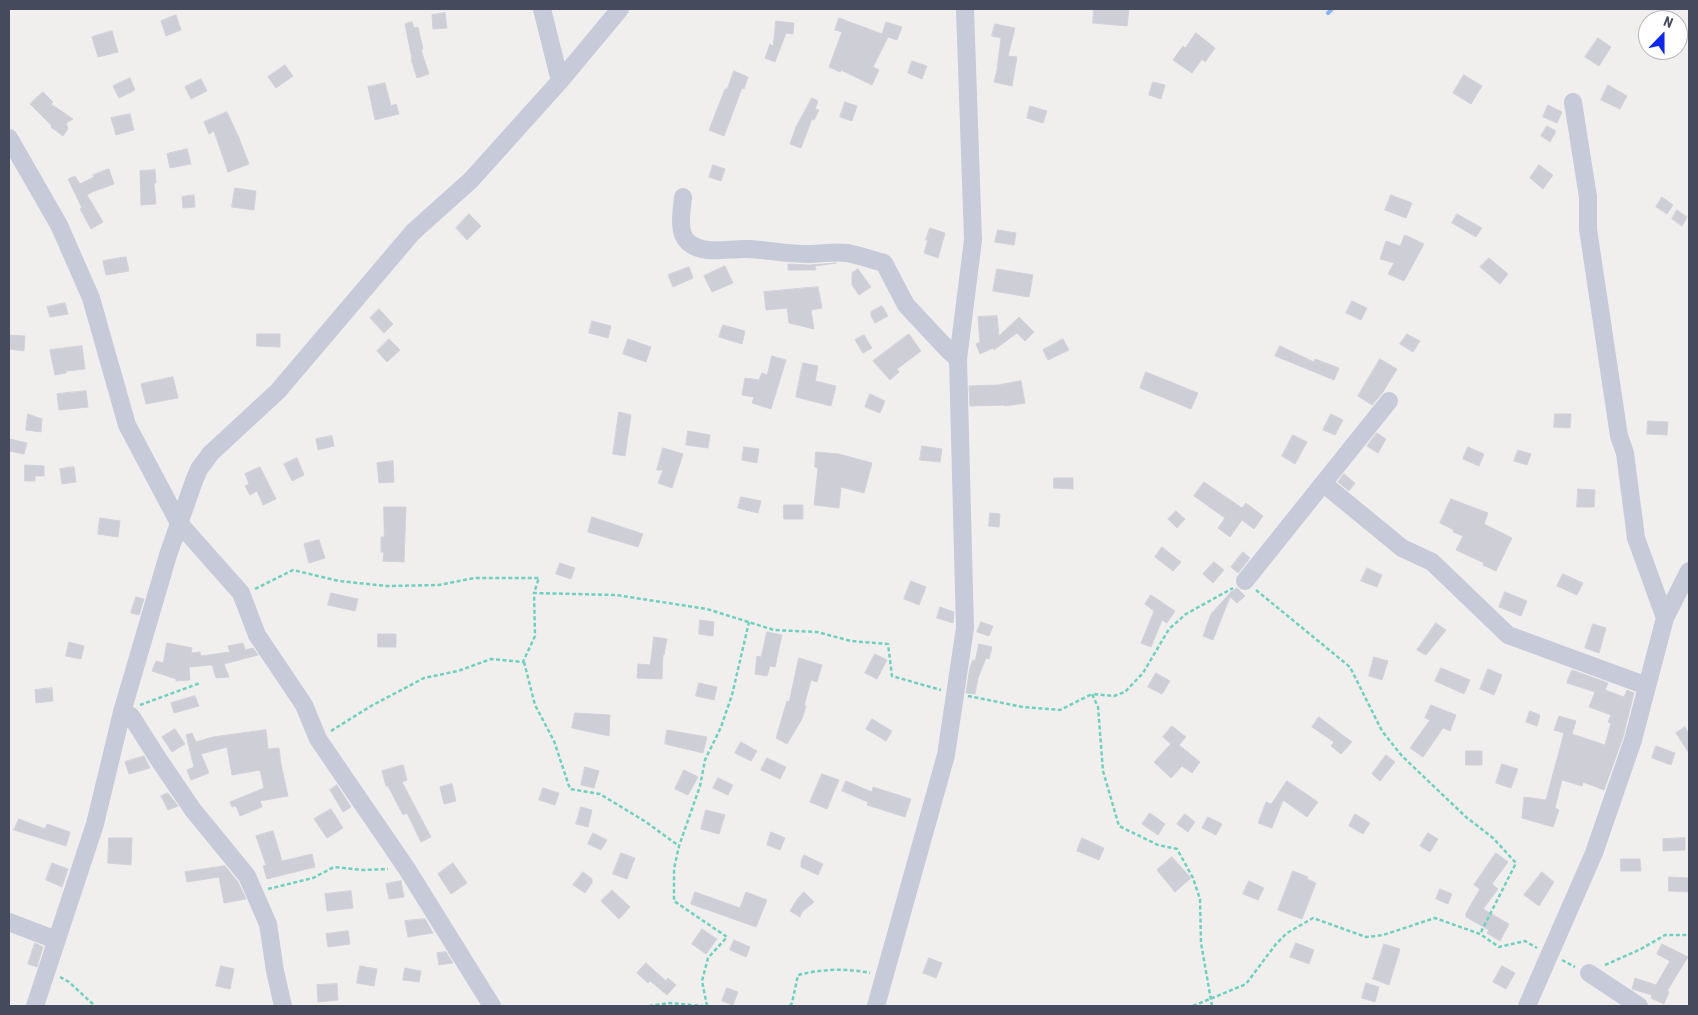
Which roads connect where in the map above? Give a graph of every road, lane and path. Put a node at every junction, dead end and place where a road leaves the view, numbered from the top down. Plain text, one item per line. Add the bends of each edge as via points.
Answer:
1 (542, 9) edge
2 (620, 9) edge
3 (965, 9) edge
4 (560, 80) junction
5 (1573, 102) dead end
6 (9, 138) edge
7 (683, 197) dead end
8 (958, 359) junction
9 (1389, 401) dead end
10 (1324, 484) junction
11 (179, 523) junction
12 (1689, 571) edge
13 (1245, 581) junction
14 (241, 593) junction
15 (534, 593) junction
16 (1665, 618) junction
17 (749, 622) junction
18 (523, 662) junction
19 (200, 682) dead end
20 (1647, 686) junction
21 (955, 694) junction
22 (1092, 694) junction
23 (127, 714) junction
24 (318, 739) junction
25 (679, 846) junction
26 (407, 869) junction
27 (254, 892) junction
28 (9, 922) edge
29 (1480, 934) junction
30 (1689, 935) edge
31 (56, 940) junction
32 (1550, 954) junction
33 (48, 970) junction
34 (1589, 973) junction
35 (884, 977) junction
36 (1210, 1000) junction
37 (35, 1006) edge
38 (94, 1006) edge
39 (283, 1006) edge
40 (492, 1006) edge
41 (649, 1006) edge
42 (703, 1006) edge
43 (707, 1006) edge
44 (790, 1006) edge
45 (876, 1006) edge
46 (1193, 1006) edge
47 (1212, 1006) edge
48 (1527, 1006) edge
49 (1640, 1006) edge

1 - 4 street
2 - 4 street
3 - 8 street via 973,240
4 - 11 street via 471,180 413,232 278,391 211,453 194,481
5 - 16 street via 1588,197 1588,229 1636,538
6 - 11 street via 59,225 91,298 127,425
7 - 8 street via 681,222 684,234 688,242 710,251 747,249 847,253 884,263 906,305
8 - 21 street via 964,628
9 - 10 street
10 - 13 street
10 - 20 street via 1402,548 1432,562 1508,635
11 - 14 street
11 - 23 street
12 - 16 street
13 - 22 path via 1186,614 1170,629 1143,672 1125,692 1114,696
13 - 29 path via 1350,667 1382,731 1402,756 1516,863
14 - 15 path via 293,570 339,581 387,586 439,585 475,578 539,578
14 - 24 street via 257,635 304,705
15 - 17 path via 616,595 707,609
15 - 18 path via 535,636
16 - 20 street
17 - 21 path via 774,630 817,632 851,641 888,644 892,676
17 - 25 path via 732,695 705,760 700,786
18 - 24 path via 491,659 458,671 424,678
18 - 25 path via 535,705 554,741 570,789 600,794
19 - 23 path via 141,704
20 - 32 street via 1633,740 1594,853
21 - 22 path via 1023,707 1060,710
21 - 35 street via 946,755
22 - 36 path via 1098,707 1103,771 1119,826 1158,844 1177,848 1193,878 1200,899 1201,943
23 - 27 street via 193,810 247,876
23 - 31 street
24 - 26 street
25 - 43 path via 674,869 674,901 726,937 708,958 702,981
26 - 27 path via 334,867 313,878
26 - 40 street
27 - 39 street via 268,924
28 - 31 street
29 - 32 path via 1499,947 1524,941
29 - 36 path via 1435,918 1383,935 1366,937 1313,918 1287,933 1246,984
30 - 34 path via 1665,935
31 - 33 street
32 - 34 path
32 - 48 street
33 - 37 street
33 - 38 path via 69,982
34 - 49 street
35 - 44 path via 847,970 814,970 798,974
35 - 45 street
36 - 46 path
36 - 47 path
41 - 42 path via 670,1003

